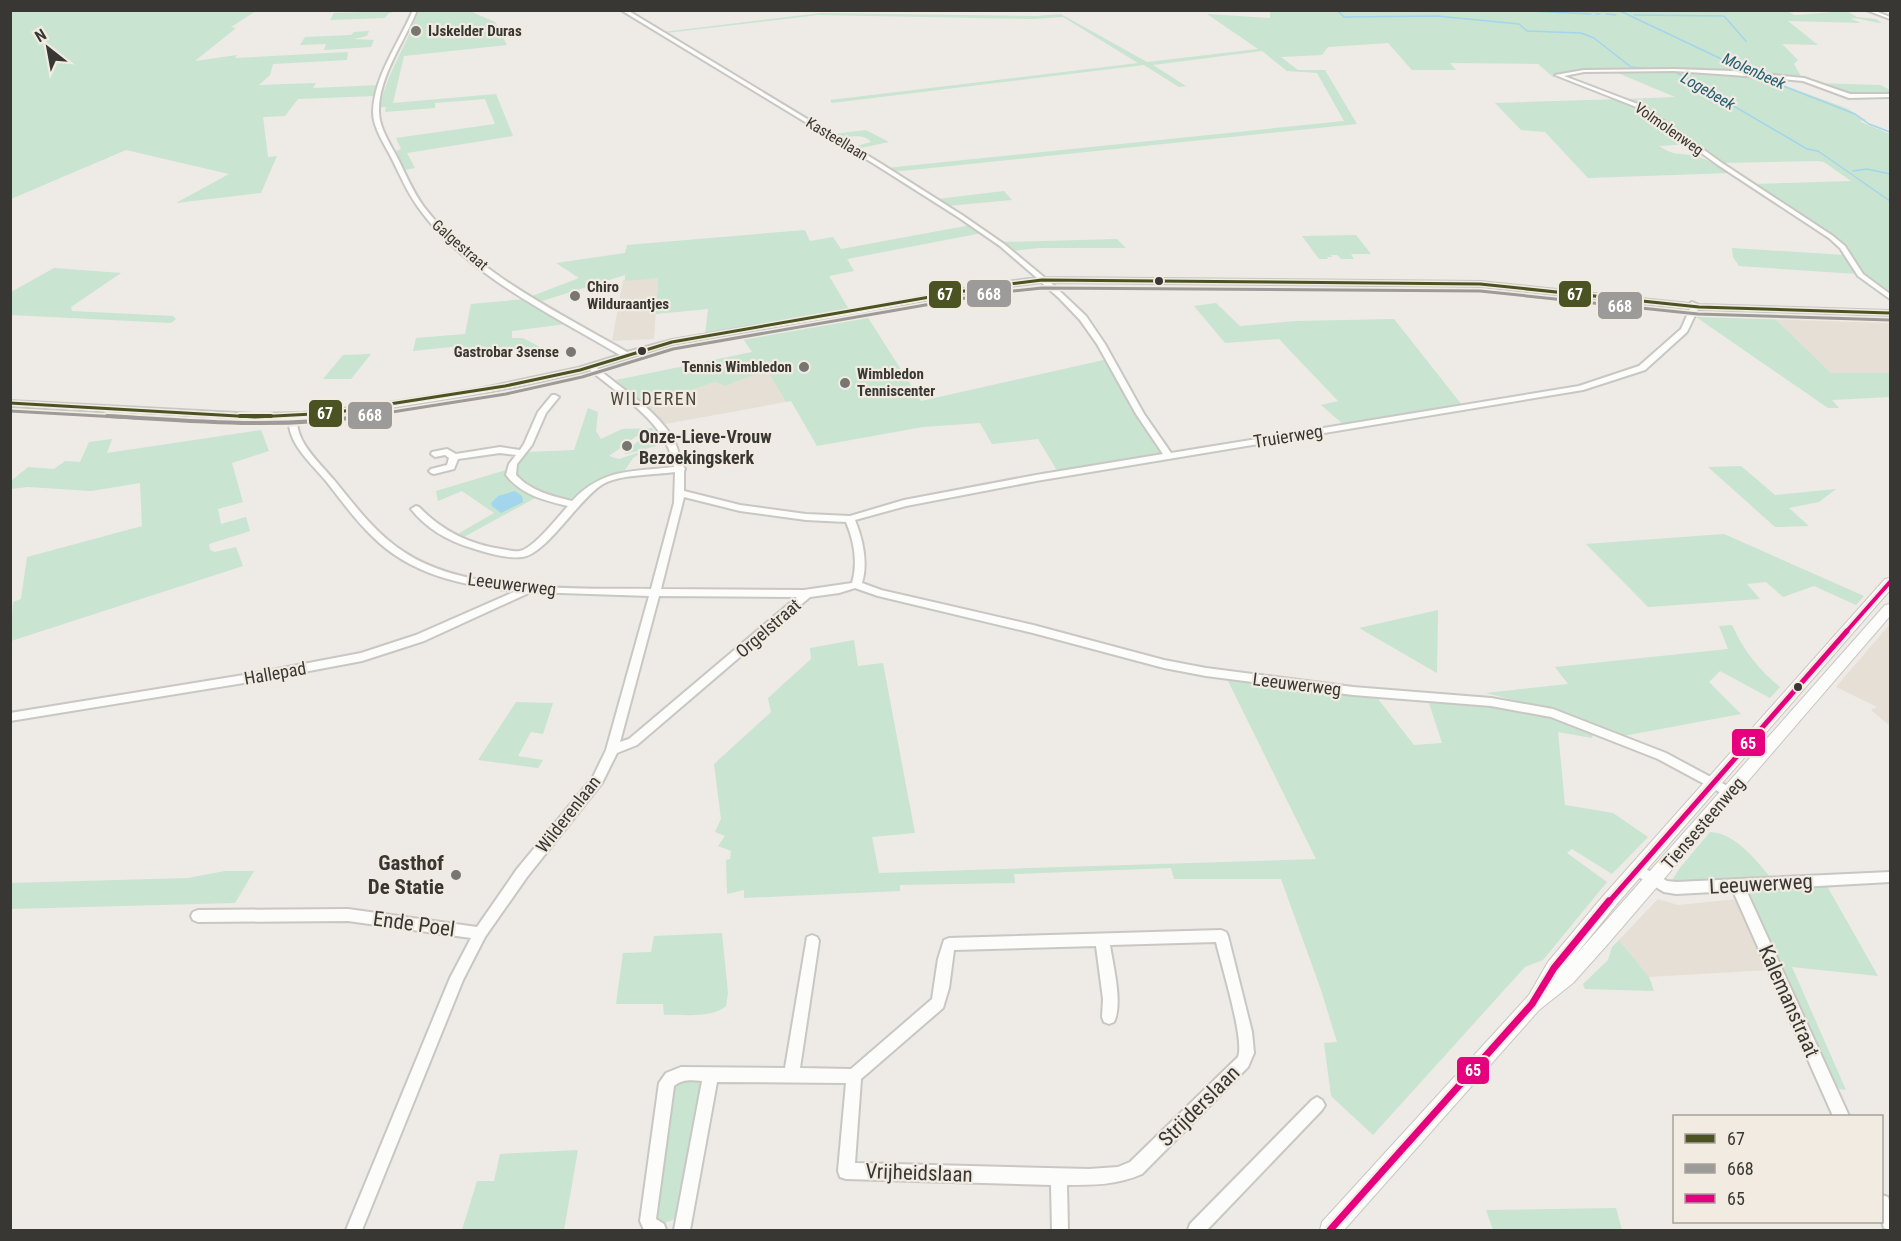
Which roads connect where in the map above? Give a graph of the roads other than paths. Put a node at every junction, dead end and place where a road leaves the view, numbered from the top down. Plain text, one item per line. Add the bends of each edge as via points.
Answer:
1 (415, 10) edge
2 (623, 10) edge
3 (1869, 10) edge
4 (1890, 18) edge
5 (1890, 95) edge
6 (1042, 280) junction
7 (1890, 297) edge
8 (1693, 305) junction
9 (1890, 314) edge
10 (624, 354) junction
11 (592, 367) junction
12 (555, 397) dead end
13 (10, 403) edge
14 (293, 417) junction
15 (523, 453) junction
16 (435, 454) dead end
17 (1168, 455) junction
18 (454, 457) junction
19 (681, 469) junction
20 (434, 471) dead end
21 (680, 494) junction
22 (575, 505) junction
23 (416, 509) dead end
24 (850, 519) junction
25 (1890, 582) edge
26 (856, 585) junction
27 (529, 589) junction
28 (653, 593) junction
29 (808, 593) junction
30 (1890, 608) edge
31 (10, 717) edge
32 (612, 750) junction
33 (1714, 783) junction
34 (1730, 792) junction
35 (1637, 869) junction
36 (1890, 877) edge
37 (1654, 880) junction
38 (1738, 886) junction
39 (198, 916) dead end
40 (480, 933) junction
41 (1102, 939) junction
42 (812, 941) dead end
43 (1532, 1004) junction
44 (1109, 1017) dead end
45 (792, 1074) junction
46 (711, 1075) junction
47 (854, 1076) junction
48 (1317, 1105) dead end
49 (1841, 1115) edge
50 (1059, 1177) junction
51 (1883, 1207) edge
52 (1890, 1222) edge
53 (354, 1230) edge
54 (658, 1230) edge
55 (682, 1230) edge
56 (1060, 1230) edge
57 (1196, 1230) edge
58 (1330, 1230) edge

1 - 10 street, Galgestraat via 390,65 376,112 416,199 440,230 479,263
2 - 6 street, Kasteellaan via 960,216
3 - 4 street
5 - 7 street, Volmolenweg via 1849,96 1804,80 1750,74 1650,70 1558,75 1641,107 1832,237 1860,275
6 - 8 street via 1480,284
6 - 10 street via 672,342
6 - 17 street, Kasteellaan via 1093,330
8 - 9 street
8 - 17 street, Truierweg via 1684,330 1649,363 1580,388
10 - 11 street
11 - 14 street via 449,397
11 - 19 street, Wilderenlaan via 655,420 670,440
12 - 15 street via 540,416
13 - 14 street
14 - 27 street, Leeuwerweg via 291,425 304,449 393,551 453,576
15 - 18 street via 500,450
15 - 22 street via 511,468 514,480 533,492
16 - 18 street via 447,452
17 - 24 street, Truierweg via 904,503
18 - 20 street via 451,467
19 - 21 street, Wilderenlaan
19 - 22 street via 605,480
21 - 24 street via 740,508
21 - 28 street, Wilderenlaan
22 - 23 street via 522,554 482,548 442,533
24 - 26 street via 860,570
25 - 33 main road, Tiensesteenweg
26 - 29 street, Orgelstraat
26 - 33 street, Leeuwerweg via 1174,666 1353,691 1513,705 1553,713 1662,756
27 - 28 street, Leeuwerweg
27 - 31 street, Hallepad via 420,638 362,657
28 - 29 street, Leeuwerweg
28 - 32 street, Wilderenlaan
29 - 32 street, Orgelstraat via 633,742
30 - 34 main road, Tiensesteenweg
32 - 40 street, Wilderenlaan via 598,780 522,873
33 - 34 street, Leeuwerweg
33 - 35 main road, Tiensesteenweg
34 - 37 main road, Tiensesteenweg
35 - 37 street, Leeuwerweg
35 - 43 main road, Tiensesteenweg via 1554,968
36 - 38 street, Leeuwerweg
37 - 38 street, Leeuwerweg via 1676,888
37 - 43 main road, Tiensesteenweg via 1567,977
38 - 49 street, Kalemanstraat
39 - 40 street, Ende Poel via 348,915
40 - 53 street, Wilderenlaan via 457,978
41 - 44 street
41 - 47 street, Strijderslaan via 949,944 943,957 943,992 938,1004
41 - 50 street, Strijderslaan via 1221,936 1247,1053 1243,1062 1136,1168 1125,1175
42 - 45 street
43 - 58 main road, Tiensesteenweg
45 - 46 street
45 - 47 street
46 - 54 street via 678,1074 667,1083 648,1221
46 - 55 street
47 - 50 street, Vrijheidslaan via 846,1171
48 - 57 street
50 - 56 street
51 - 52 street

